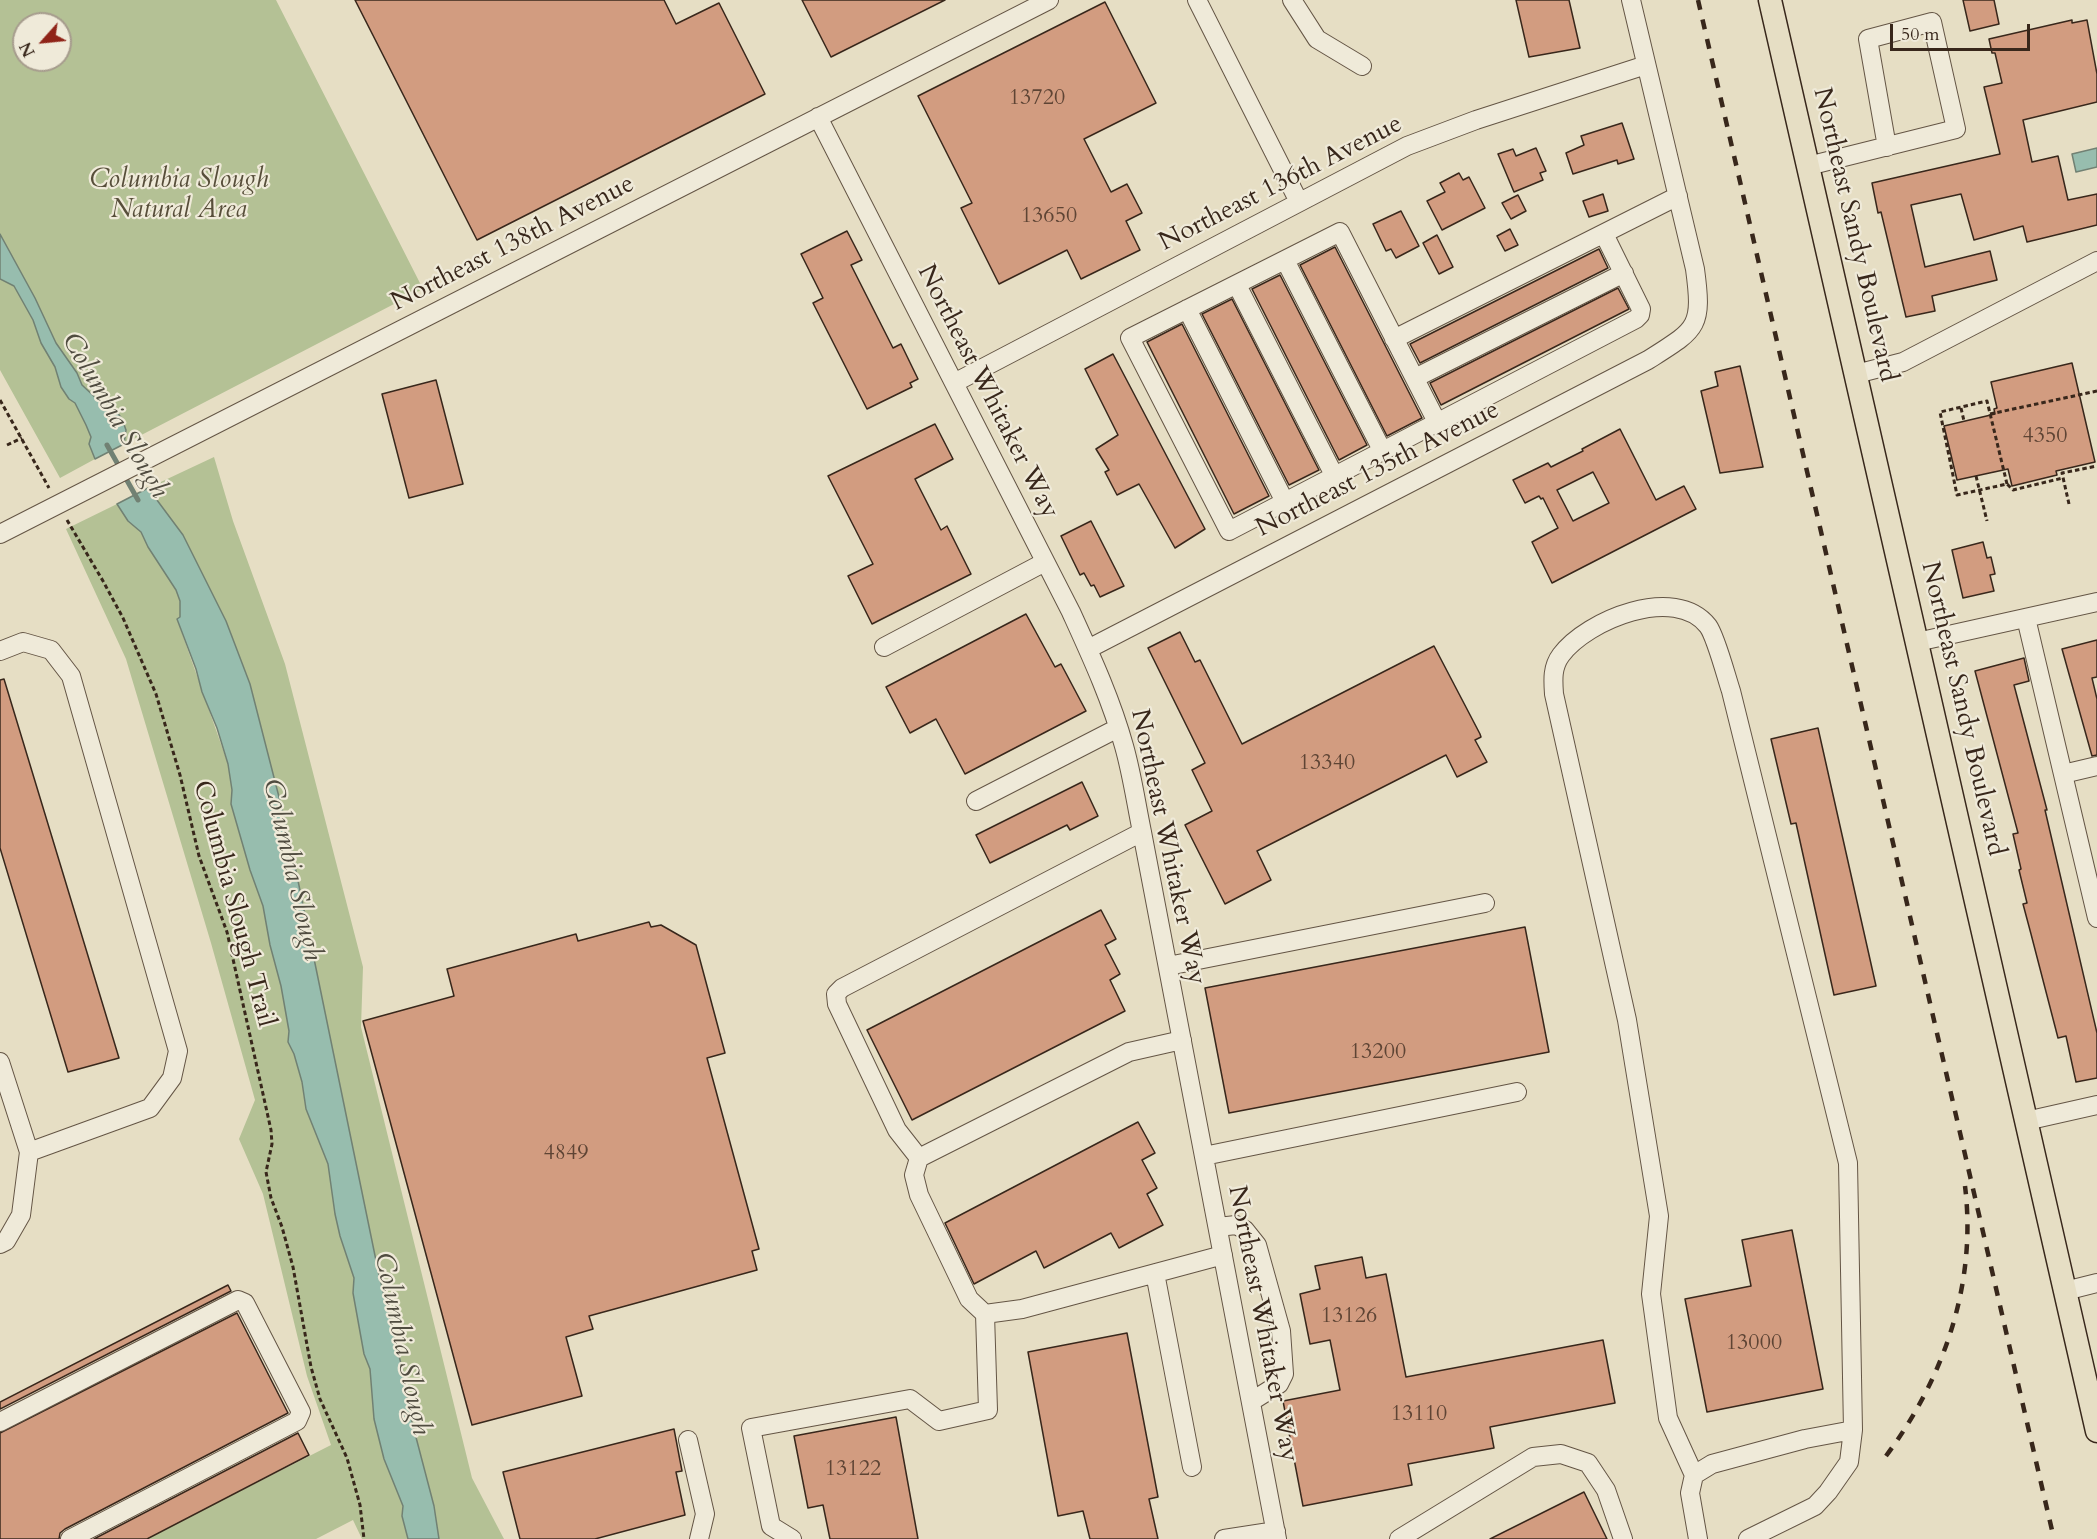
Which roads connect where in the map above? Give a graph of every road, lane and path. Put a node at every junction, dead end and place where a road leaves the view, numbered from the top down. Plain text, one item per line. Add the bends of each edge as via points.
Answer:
1 (1049, 0) edge
2 (1197, 0) edge
3 (1292, 0) edge
4 (1631, 0) edge
5 (1770, 0) edge
6 (1646, 65) junction
7 (1362, 66) dead end
8 (818, 117) junction
9 (1887, 147) junction
10 (1808, 166) junction
11 (1678, 196) junction
12 (1299, 202) junction
13 (1604, 234) junction
14 (1285, 260) junction
15 (2097, 261) edge
16 (1624, 273) junction
17 (1237, 285) junction
18 (1187, 309) junction
19 (1395, 339) junction
20 (1856, 374) junction
21 (1414, 378) junction
22 (954, 383) junction
23 (2097, 391) edge
24 (0, 400) edge
25 (1961, 408) junction
26 (1990, 414) junction
27 (1964, 421) dead end
28 (1438, 424) junction
29 (22, 438) junction
30 (7, 445) dead end
31 (1383, 452) junction
32 (2097, 466) edge
33 (1976, 476) dead end
34 (1335, 477) junction
35 (2063, 478) junction
36 (2007, 484) junction
37 (1979, 490) junction
38 (1285, 502) junction
39 (58, 504) junction
40 (2069, 504) dead end
41 (1987, 521) dead end
42 (0, 534) edge
43 (1046, 562) junction
44 (2097, 602) edge
45 (2026, 618) junction
46 (1917, 642) junction
47 (884, 647) dead end
48 (1088, 649) junction
49 (0, 651) edge
50 (1118, 728) junction
51 (2097, 766) edge
52 (2063, 774) junction
53 (976, 801) dead end
54 (1142, 832) junction
55 (1485, 903) dead end
56 (2097, 918) edge
57 (1168, 966) junction
58 (1182, 1040) junction
59 (0, 1062) edge
60 (1517, 1092) dead end
61 (2097, 1105) edge
62 (2026, 1121) junction
63 (29, 1152) junction
64 (1204, 1156) junction
65 (918, 1158) junction
66 (1218, 1227) junction
67 (0, 1244) edge
68 (1223, 1255) junction
69 (1155, 1273) junction
70 (2097, 1283) edge
71 (2065, 1291) junction
72 (985, 1314) junction
73 (1252, 1401) junction
74 (2095, 1417) edge
75 (0, 1422) edge
76 (1853, 1430) junction
77 (688, 1440) dead end
78 (1192, 1467) dead end
79 (1694, 1475) junction
80 (1277, 1535) edge
81 (70, 1539) edge
82 (364, 1539) edge
83 (699, 1539) edge
84 (791, 1539) edge
85 (1224, 1539) edge
86 (1399, 1539) edge
87 (1623, 1539) edge
88 (1698, 1539) edge
89 (1748, 1539) edge

1 - 8 street, Northeast 138th Avenue
2 - 12 street
3 - 7 street via 1317,39
4 - 6 street
5 - 10 main road, Northeast Sandy Boulevard
6 - 11 street
6 - 12 street, Northeast 136th Avenue via 1407,146
8 - 22 street, Northeast Whitaker Way
8 - 39 street, Northeast 138th Avenue
9 - 9 street via 1956,129 1932,22 1868,39
9 - 10 street
10 - 20 main road, Northeast Sandy Boulevard
11 - 13 street
11 - 48 street, Northeast 135th Avenue via 1699,296 1699,314 1689,332 1648,360
12 - 22 street, Northeast 136th Avenue
13 - 16 street
13 - 19 street
14 - 17 street
14 - 19 street via 1340,232
14 - 31 street
15 - 20 street via 1903,362
16 - 21 street
16 - 28 street via 1641,309 1636,319
17 - 18 street
17 - 34 street
18 - 38 street
18 - 38 street via 1130,338 1229,531
19 - 21 street
20 - 46 main road, Northeast Sandy Boulevard
21 - 28 street
22 - 43 street, Northeast Whitaker Way
23 - 26 path
24 - 29 path, Columbia Slough Trail
25 - 26 path via 1987,401
25 - 27 path
25 - 37 path via 1940,412 1957,495
26 - 36 path
28 - 31 street
29 - 30 path
29 - 39 path, Columbia Slough Trail
31 - 34 street
32 - 35 path via 2062,473
33 - 37 path
34 - 38 street
35 - 36 path via 2013,490
35 - 40 path
36 - 37 path
37 - 41 path
39 - 42 street, Northeast 138th Avenue
39 - 82 path, Columbia Slough Trail via 141,656 180,774 199,856 227,932 271,1130 266,1172 271,1198 291,1258 320,1399 348,1458
43 - 47 street
43 - 48 street, Northeast Whitaker Way
44 - 45 street
45 - 46 street
45 - 52 street
46 - 62 main road, Northeast Sandy Boulevard
48 - 50 street, Northeast Whitaker Way
49 - 63 street via 23,642 51,650 71,676 178,1051 172,1078 150,1108
50 - 53 street
50 - 54 street, Northeast Whitaker Way
51 - 52 street
52 - 56 street
54 - 57 street, Northeast Whitaker Way
54 - 65 street via 836,994 837,1004 897,1130
55 - 57 street
57 - 58 street, Northeast Whitaker Way
58 - 64 street, Northeast Whitaker Way
58 - 65 street via 1129,1052
59 - 63 street
60 - 64 street
61 - 62 street
62 - 71 main road, Northeast Sandy Boulevard
63 - 67 street via 21,1215
64 - 66 street, Northeast Whitaker Way
65 - 72 street via 914,1175 919,1195 969,1299
66 - 68 street, Northeast Whitaker Way
66 - 73 street via 1236,1225 1257,1245 1281,1330 1284,1374 1279,1384
68 - 69 street
68 - 73 street, Northeast Whitaker Way
69 - 72 street via 1022,1309
69 - 78 street
70 - 71 street
71 - 74 main road, Northeast Sandy Boulevard
72 - 84 street via 988,1410 939,1421 910,1399 751,1428 771,1526
73 - 80 street, Northeast Whitaker Way
75 - 81 street via 238,1300 245,1303 301,1412 297,1421
76 - 79 street via 1712,1464
76 - 79 street via 1848,1163 1731,691 1708,626 1692,614 1671,607 1643,608 1580,635 1560,655 1553,671 1554,694 1627,1020 1659,1216 1651,1294 1668,1418
76 - 89 street via 1849,1462 1822,1499
77 - 83 street via 705,1514
79 - 88 street via 1690,1493
80 - 85 street
86 - 87 street via 1533,1457 1561,1454 1588,1463 1606,1490

